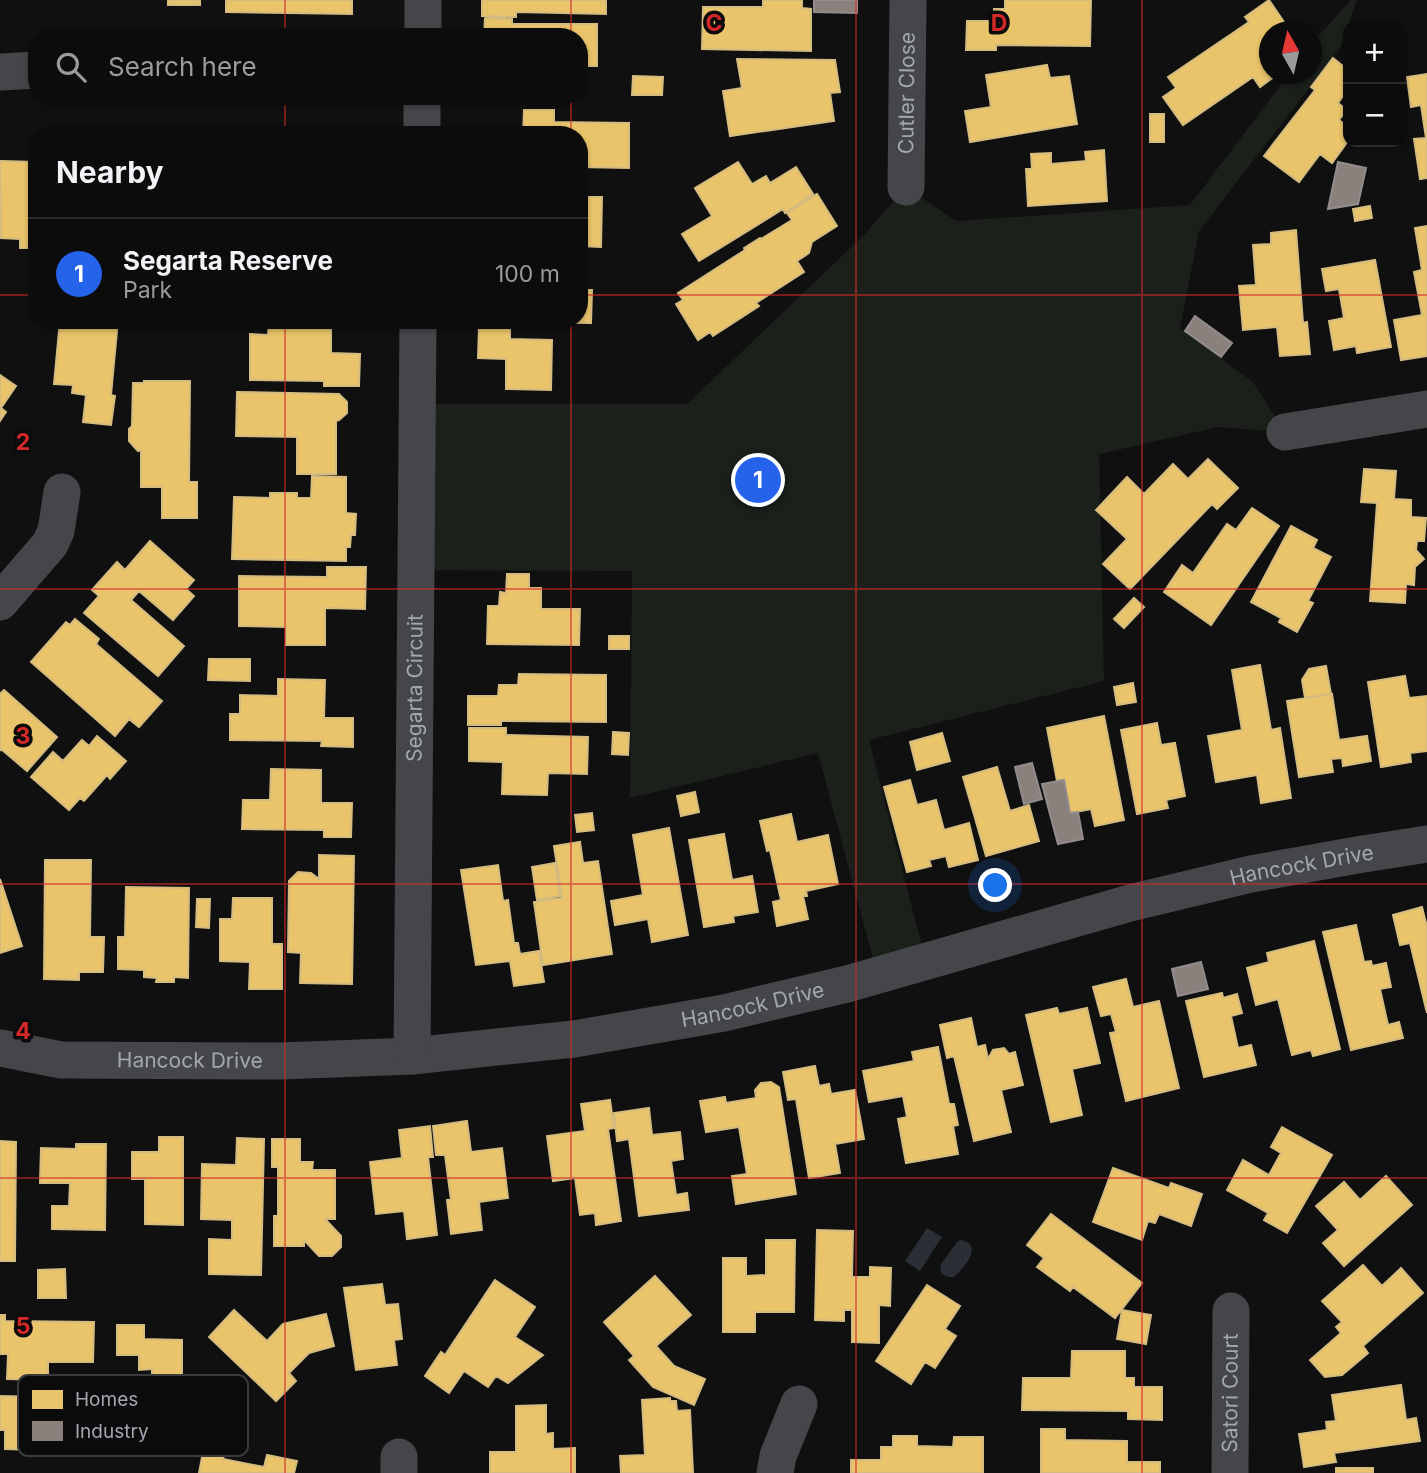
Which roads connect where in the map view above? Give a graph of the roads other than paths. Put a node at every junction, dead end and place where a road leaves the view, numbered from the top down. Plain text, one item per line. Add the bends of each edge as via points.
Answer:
1 (423, 0) edge
2 (908, 0) edge
3 (423, 28) edge
4 (28, 70) edge
5 (0, 72) edge
6 (422, 105) edge
7 (422, 126) edge
8 (906, 187) dead end
9 (418, 329) edge
10 (1427, 409) edge
11 (1285, 432) dead end
12 (62, 492) dead end
13 (0, 602) edge
14 (1427, 844) edge
15 (0, 1048) edge
16 (412, 1056) junction
17 (61, 1060) junction
18 (0, 1074) edge
19 (1231, 1311) dead end
20 (799, 1404) dead end
21 (775, 1473) edge
22 (1230, 1473) edge

1 - 3 street
2 - 8 street, Cutler Close
4 - 5 street
6 - 7 street
9 - 16 street, Segarta Circuit
10 - 11 street
12 - 13 street via 50,544
14 - 16 street, Hancock Drive via 1251,874 1130,903 878,976 724,1013 575,1039
15 - 17 street, Hancock Drive
16 - 17 street, Hancock Drive via 281,1061
17 - 18 street, Hancock Drive
19 - 22 street, Satori Court
20 - 21 street

